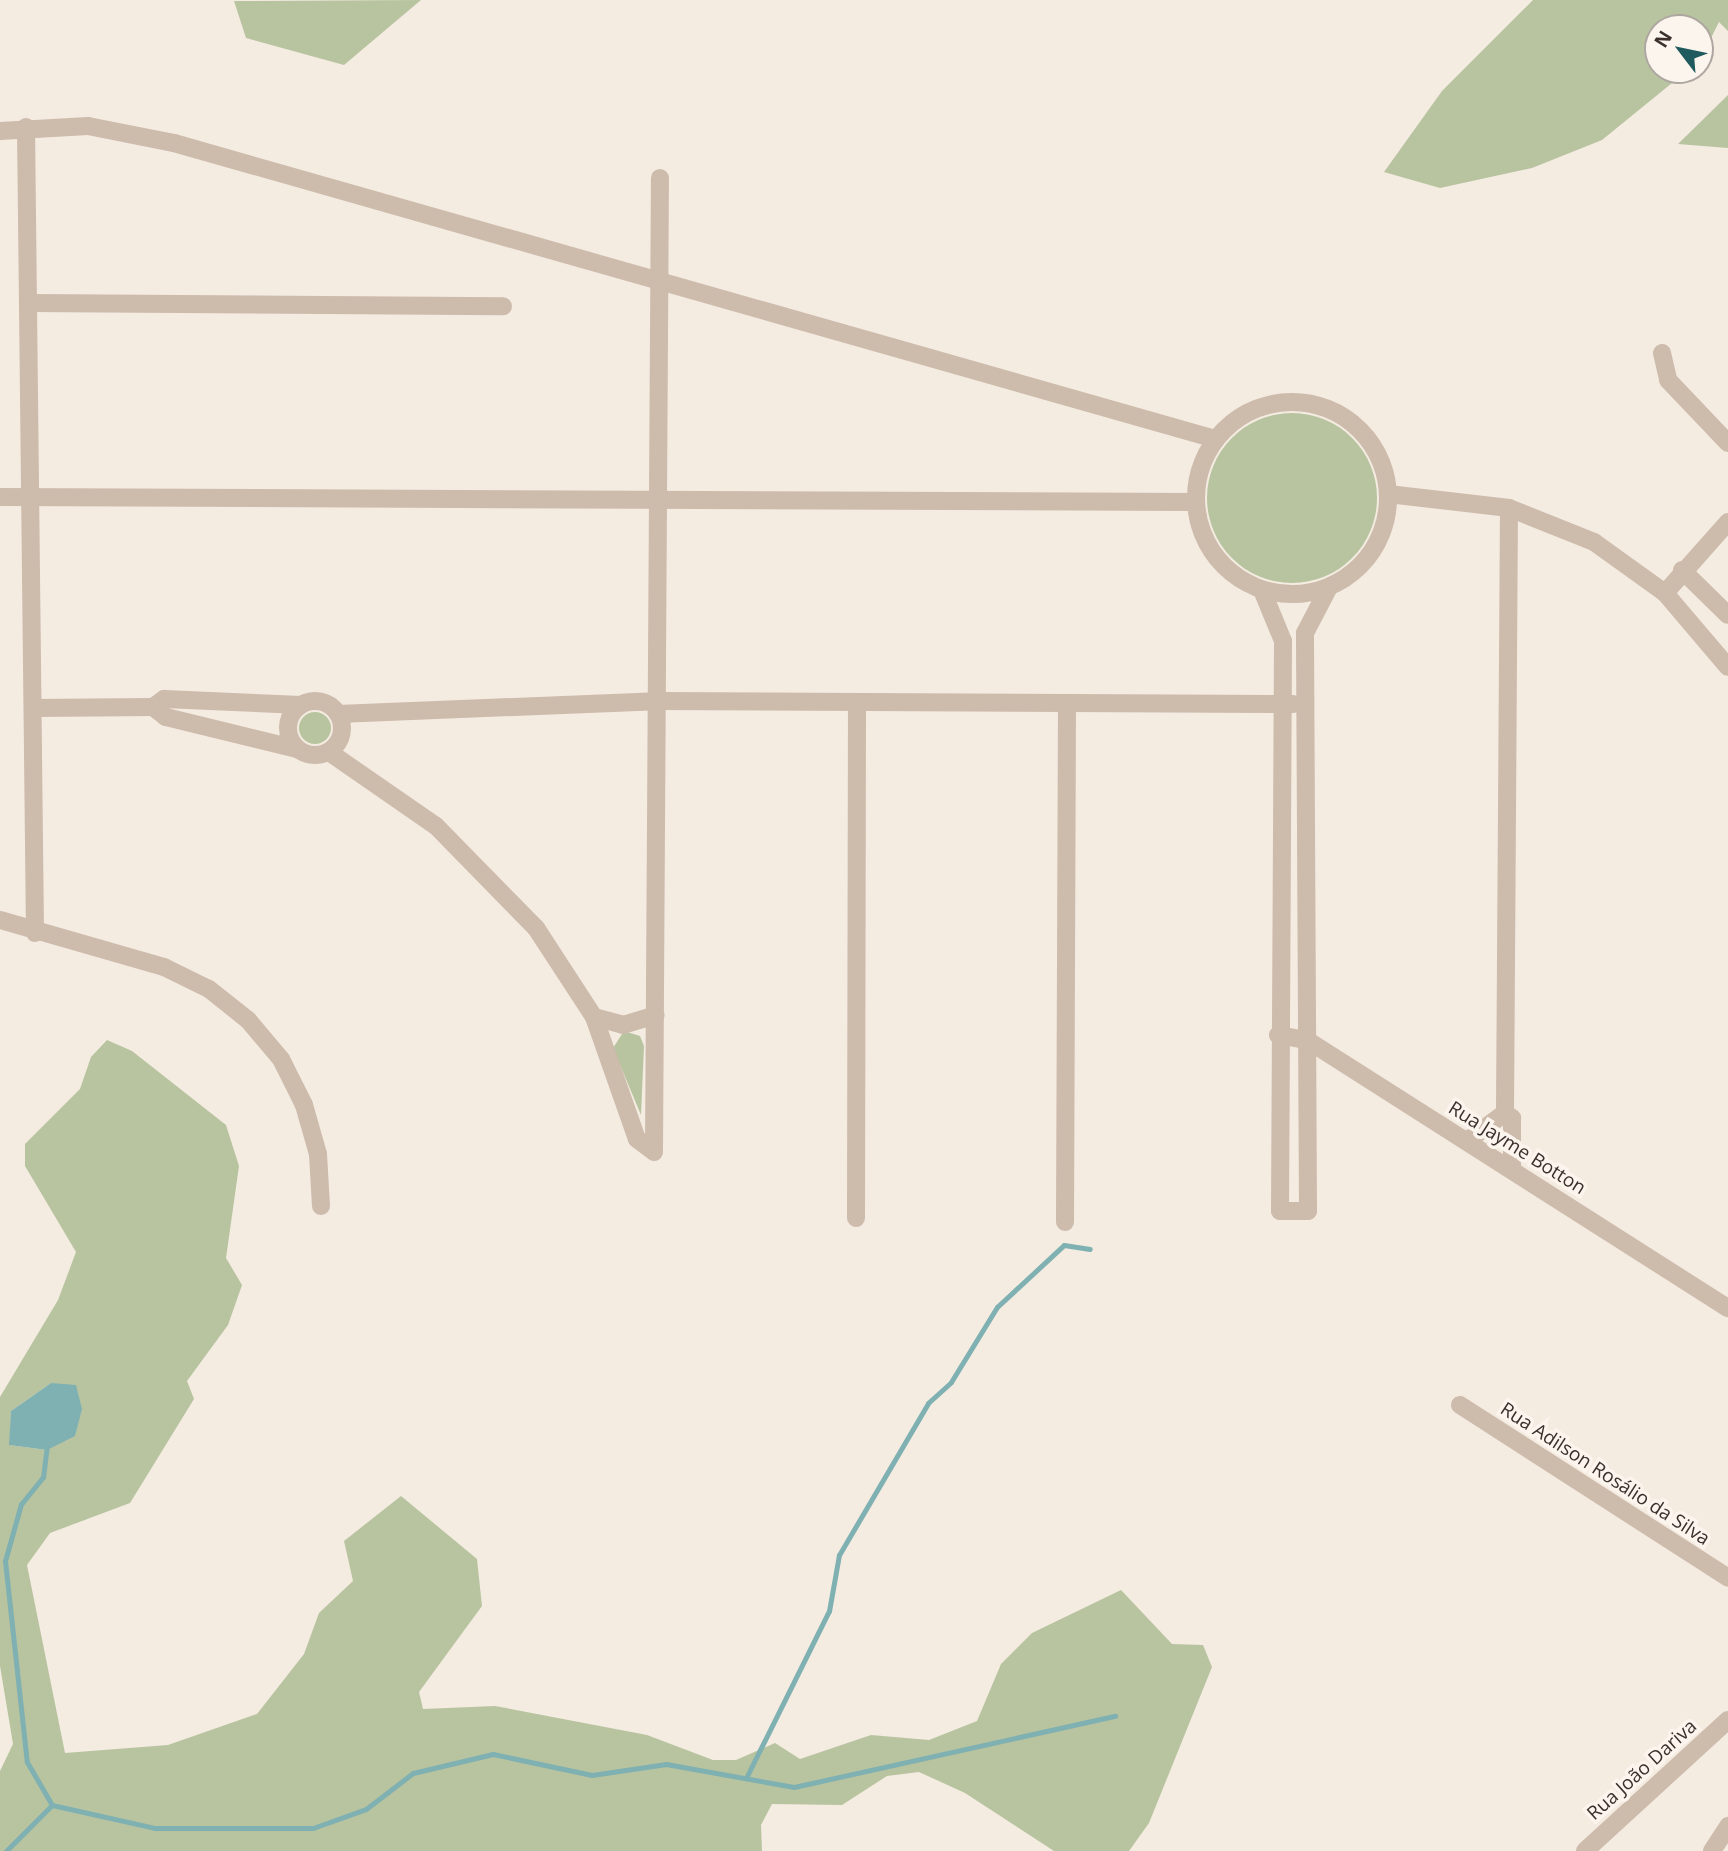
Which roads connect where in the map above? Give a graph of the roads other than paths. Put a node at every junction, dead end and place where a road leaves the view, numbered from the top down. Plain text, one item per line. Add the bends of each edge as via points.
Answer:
1 (26, 127) junction
2 (0, 131) edge
3 (660, 178) dead end
4 (658, 280) junction
5 (28, 303) junction
6 (503, 306) dead end
7 (1662, 353) dead end
8 (1215, 439) junction
9 (1728, 443) edge
10 (1388, 494) junction
11 (657, 495) junction
12 (0, 497) edge
13 (32, 497) junction
14 (1195, 502) junction
15 (1509, 508) junction
16 (1728, 523) edge
17 (1682, 570) junction
18 (1329, 587) junction
19 (1262, 590) junction
20 (1665, 593) junction
21 (1728, 615) edge
22 (1728, 667) edge
23 (656, 701) junction
24 (1282, 703) junction
25 (1067, 704) junction
26 (301, 705) junction
27 (857, 705) junction
28 (1305, 705) junction
29 (33, 708) junction
30 (153, 708) junction
31 (338, 714) junction
32 (297, 748) junction
33 (329, 752) junction
34 (0, 920) edge
35 (35, 933) junction
36 (656, 1015) junction
37 (594, 1017) junction
38 (1278, 1035) junction
39 (1307, 1040) junction
40 (1505, 1113) junction
41 (1467, 1141) junction
42 (1512, 1169) junction
43 (321, 1206) dead end
44 (856, 1218) dead end
45 (1065, 1222) dead end
46 (1728, 1308) edge
47 (1460, 1405) dead end
48 (1728, 1578) edge
49 (1728, 1720) edge
50 (1728, 1826) edge
51 (1585, 1851) edge
52 (1712, 1851) edge

1 - 2 street
1 - 4 street via 88,126 174,143
1 - 5 street
3 - 4 street
4 - 8 street
4 - 11 street
5 - 6 street
5 - 13 street
7 - 9 street via 1668,380
8 - 10 street via 1240,416 1271,403 1321,405 1351,421 1374,446
8 - 14 street via 1200,469
10 - 15 street
10 - 18 street via 1384,527 1368,557
11 - 13 street
11 - 14 street
11 - 23 street
12 - 13 street
13 - 29 street
14 - 19 street via 1215,557
15 - 20 street via 1594,542
15 - 40 street
16 - 17 street
17 - 20 street
17 - 21 street
18 - 19 street via 1296,594
18 - 28 street via 1305,633
19 - 24 street via 1283,641
20 - 22 street
23 - 27 street
23 - 31 street
23 - 36 street
24 - 25 street
24 - 28 street
24 - 38 street
25 - 27 street
25 - 45 street
26 - 30 street via 164,699
26 - 31 street via 326,703
26 - 32 street via 288,725
27 - 44 street
28 - 39 street
29 - 30 street
29 - 35 street
30 - 32 street via 166,717
31 - 33 street via 340,739
32 - 33 street via 312,755
33 - 37 street via 436,825 490,874 543,937
34 - 35 street
35 - 43 street via 164,967 209,989 248,1020 281,1059 304,1105 318,1154
36 - 37 street via 623,1025
36 - 37 street via 654,1152 637,1139
38 - 39 street, Rua Jayme Botton
38 - 39 street via 1280,1211 1308,1211
39 - 41 street, Rua Jayme Botton
40 - 41 street
40 - 42 street via 1512,1118
41 - 42 street, Rua Jayme Botton
42 - 46 street, Rua Jayme Botton
47 - 48 street, Rua Adilson Rosálio da Silva
49 - 51 street, Rua João Dariva
50 - 52 street

